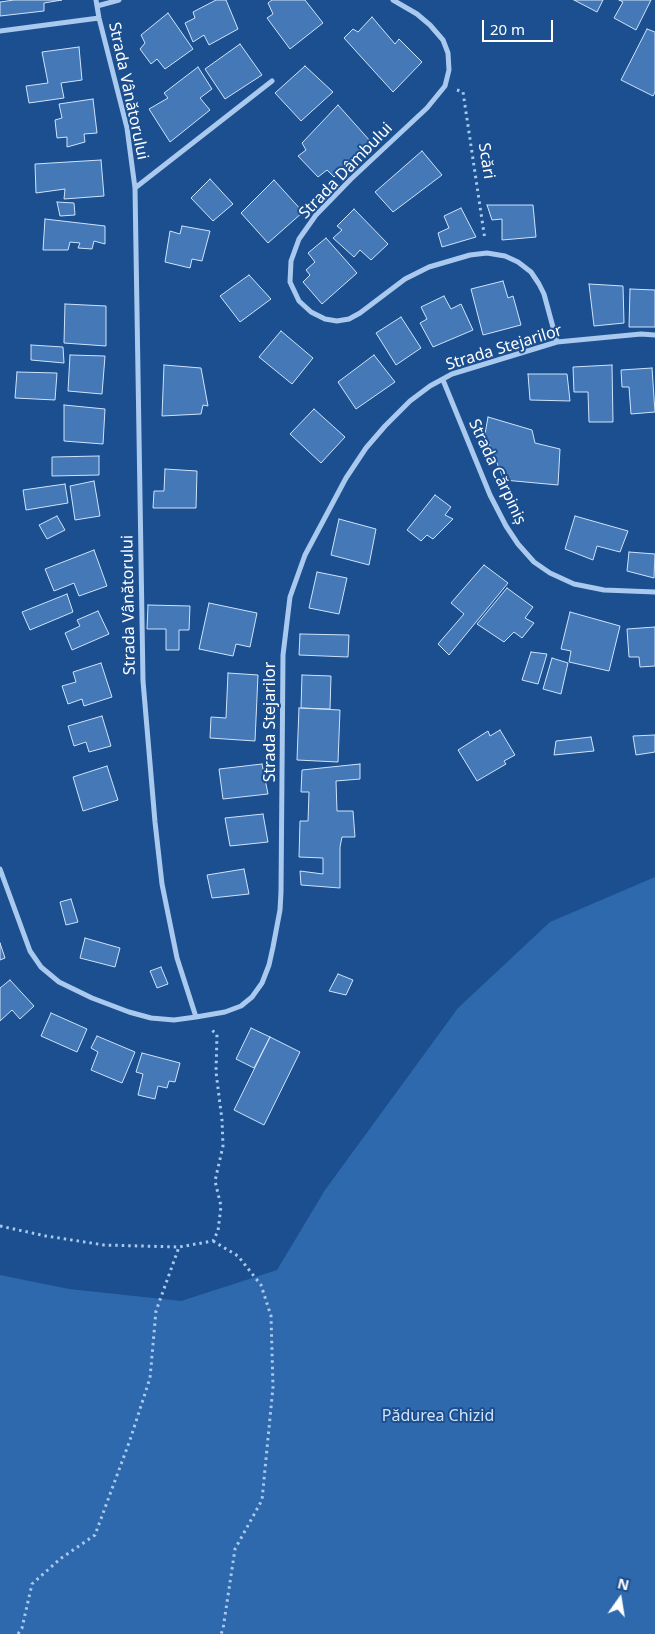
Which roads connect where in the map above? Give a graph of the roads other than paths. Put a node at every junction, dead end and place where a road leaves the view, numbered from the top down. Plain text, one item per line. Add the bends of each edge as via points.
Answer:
1 (119, 0) edge
2 (393, 0) edge
3 (97, 3) edge
4 (99, 18) junction
5 (0, 32) edge
6 (272, 81) dead end
7 (135, 188) junction
8 (655, 335) edge
9 (557, 342) junction
10 (443, 380) junction
11 (655, 592) edge
12 (0, 869) edge
13 (196, 1017) junction

1 - 3 street
2 - 9 street, Strada Dâmbului via 417,14 443,40 448,52 449,70 445,86 427,108 316,215 299,239 291,261 290,282 299,301 325,319 349,319 405,279 429,267 470,255 505,256 531,272 544,294
3 - 4 street, Strada Vânătorului
4 - 5 street
4 - 7 street, Strada Vânătorului via 127,128
6 - 7 street, Strada Vânătorului
7 - 13 street, Strada Vânătorului via 143,681 162,884 176,958
8 - 9 street, Strada Stejarilor
9 - 10 street, Strada Stejarilor
10 - 11 street, Strada Cărpiniș via 490,495 506,526 534,562 574,584 604,590
10 - 13 street, Strada Stejarilor via 410,402 366,448 346,478 305,555 287,613 282,654 282,892 269,965 262,983 241,1006
12 - 13 street, Strada Stejarilor via 30,951 41,967 59,982 92,998 151,1018 174,1020

